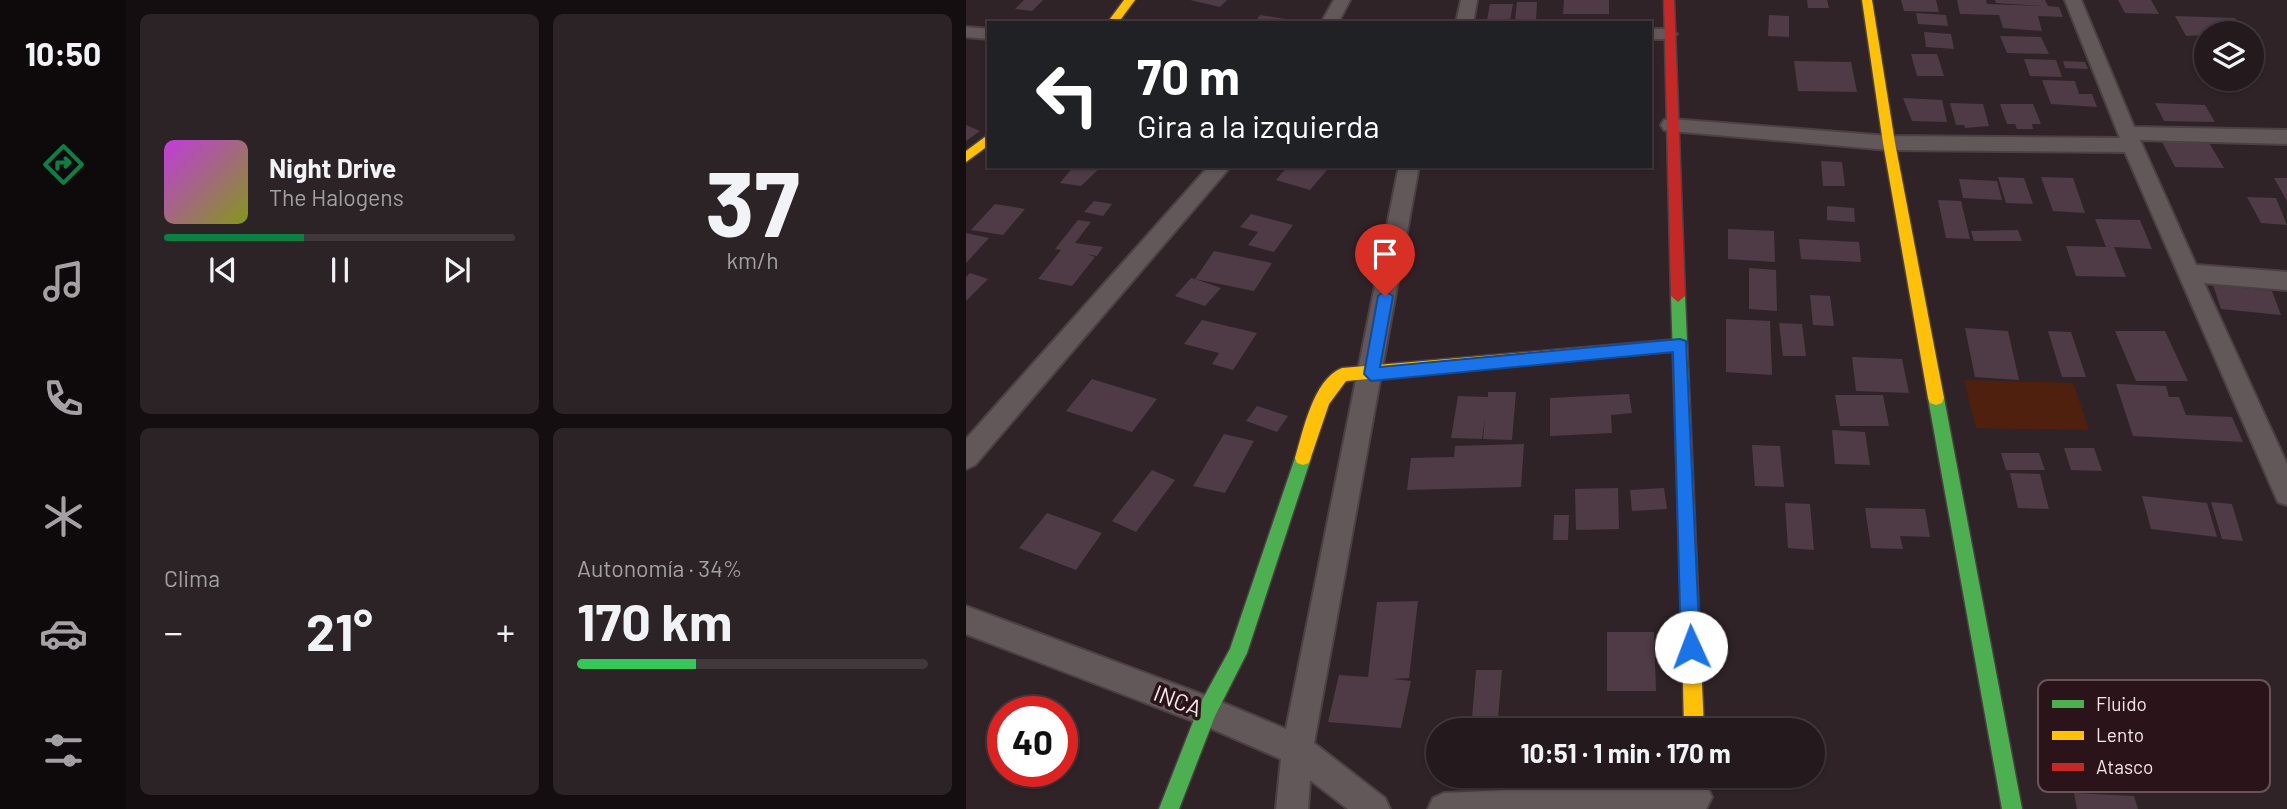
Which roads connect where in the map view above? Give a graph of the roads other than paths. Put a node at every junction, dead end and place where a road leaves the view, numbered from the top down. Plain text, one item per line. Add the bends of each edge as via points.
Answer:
1 (1130, 0) edge
2 (1342, 0) edge
3 (1469, 0) edge
4 (1668, 0) edge
5 (1867, 0) edge
6 (2073, 0) edge
7 (1114, 21) edge
8 (1330, 21) edge
9 (1464, 21) edge
10 (966, 32) edge
11 (987, 34) edge
12 (1659, 34) edge
13 (1671, 125) junction
14 (2287, 137) edge
15 (2130, 139) junction
16 (987, 140) edge
17 (1889, 143) junction
18 (966, 158) edge
19 (1219, 168) edge
20 (1409, 168) edge
21 (2190, 273) junction
22 (2287, 281) edge
23 (1680, 345) junction
24 (1371, 374) junction
25 (966, 457) edge
26 (2287, 493) edge
27 (966, 620) edge
28 (1207, 710) junction
29 (1694, 718) edge
30 (1297, 750) junction
31 (1696, 794) edge
32 (1169, 809) edge
33 (1292, 809) edge
34 (1374, 809) edge
35 (1444, 809) edge
36 (2012, 809) edge

1 - 7 street
2 - 8 street
3 - 9 street
4 - 12 street
5 - 17 street
6 - 15 street
10 - 11 street
12 - 13 street
13 - 17 street
13 - 23 street
14 - 15 street
15 - 17 street
15 - 21 street
16 - 18 street
17 - 36 street
19 - 25 street
20 - 24 street
21 - 22 street
21 - 26 street
23 - 24 street
23 - 29 street
24 - 28 street via 1342,375 1332,382 1238,653
24 - 30 street
27 - 28 street, INCA
28 - 30 street, INCA
28 - 32 street
30 - 33 street
30 - 34 street, INCA
31 - 35 street

